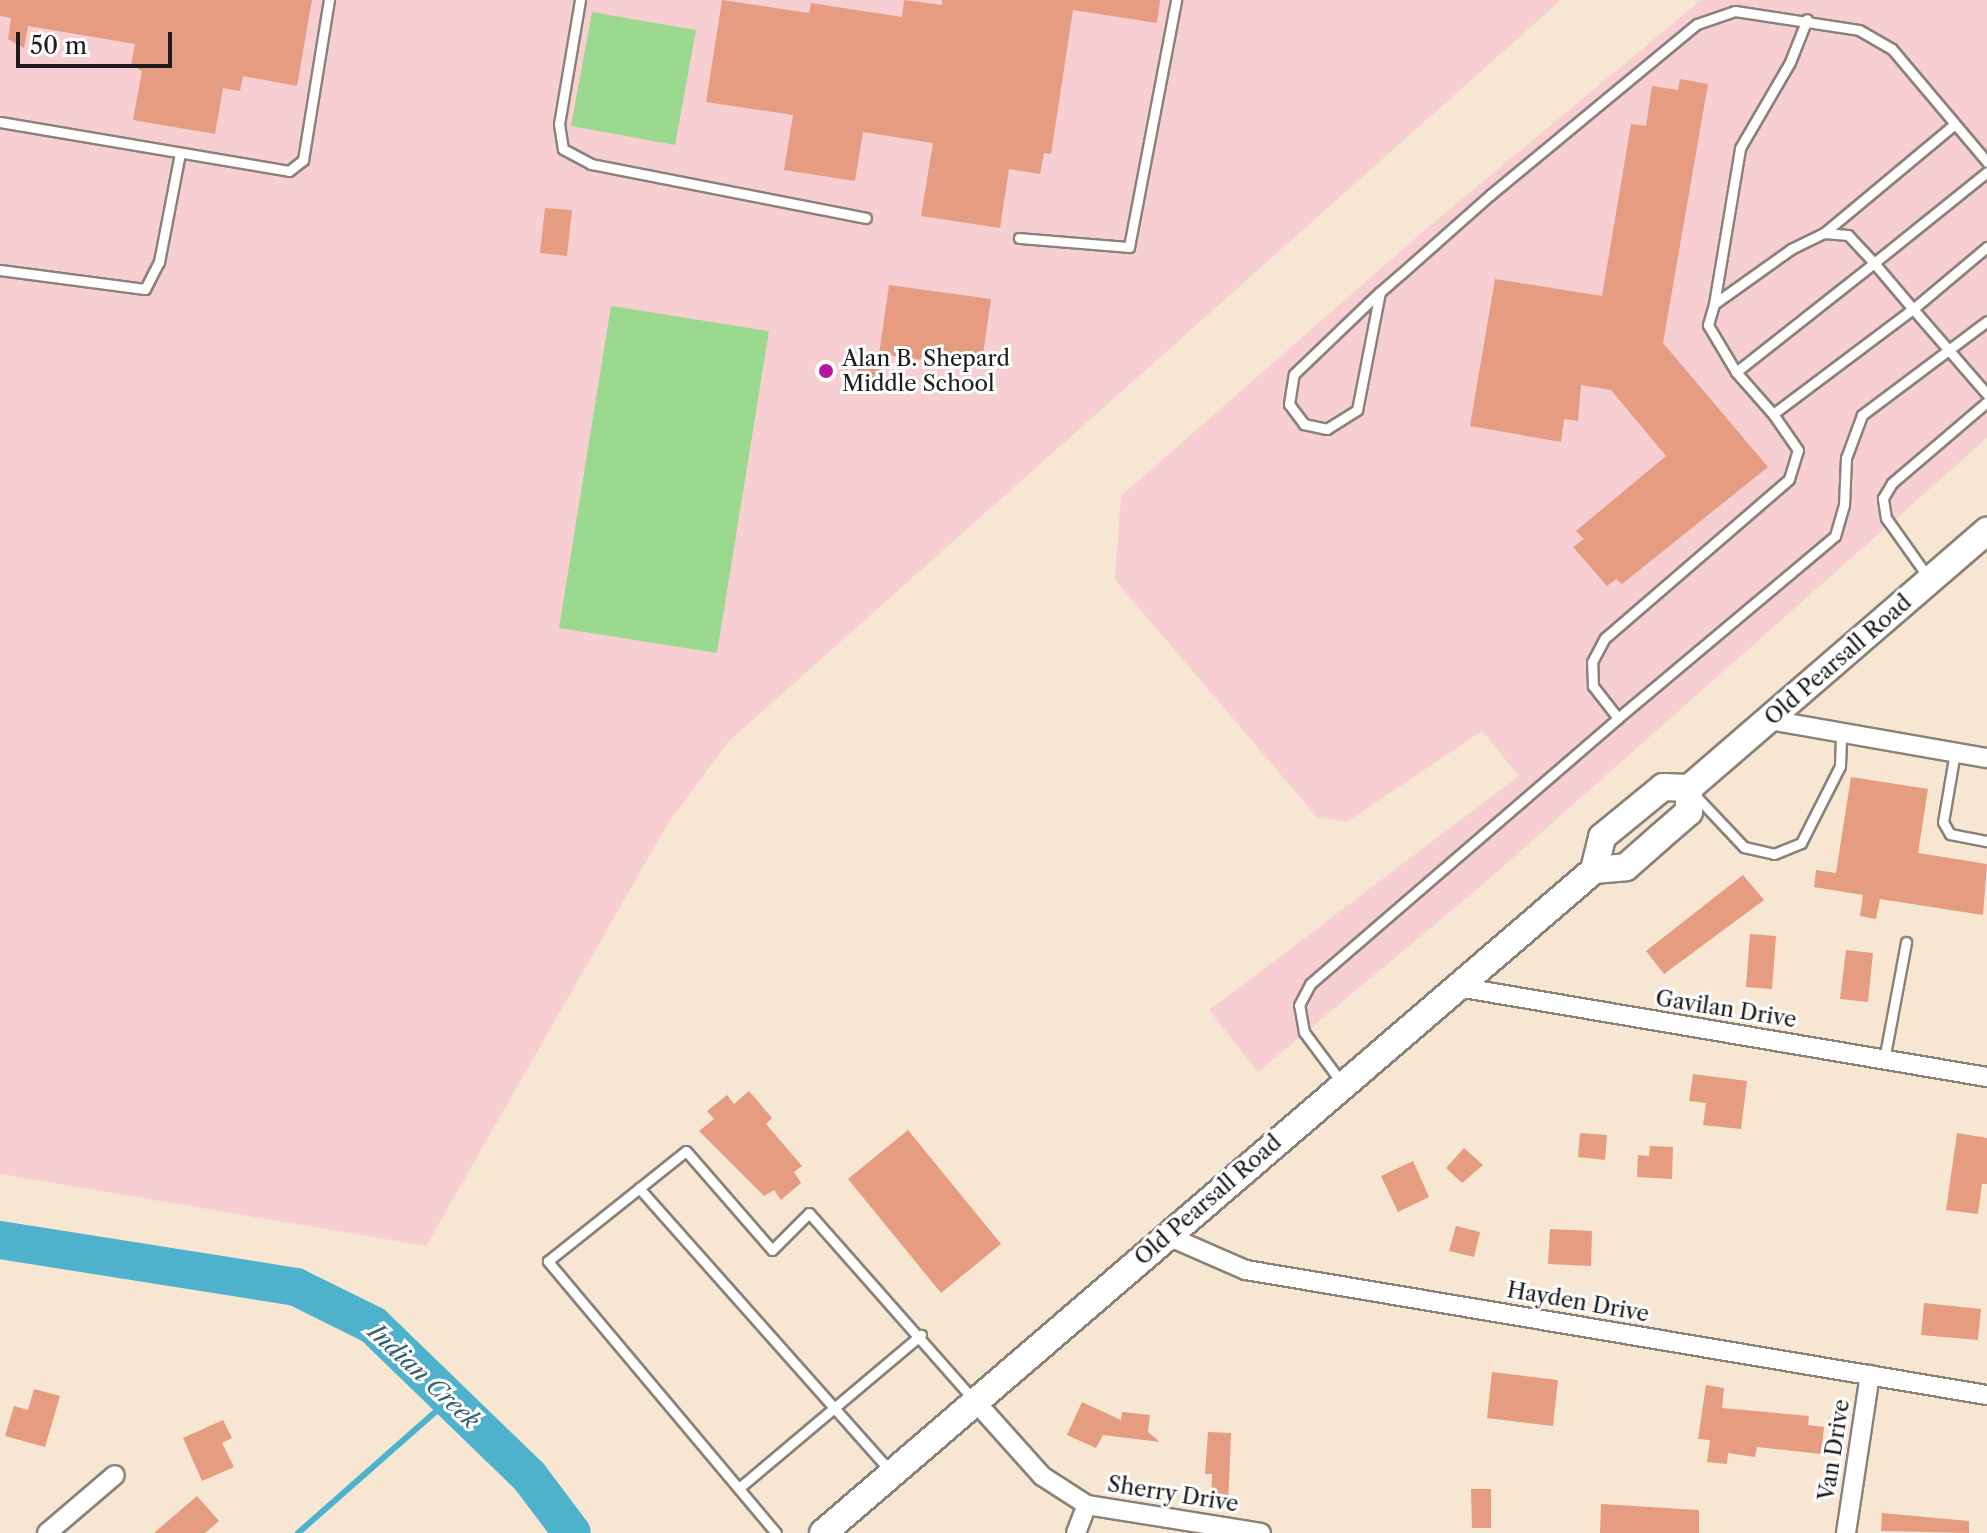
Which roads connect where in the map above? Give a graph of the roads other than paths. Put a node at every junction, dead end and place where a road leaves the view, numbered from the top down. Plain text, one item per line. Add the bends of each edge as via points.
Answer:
1 (329, 0) edge
2 (580, 0) edge
3 (1176, 0) edge
4 (1807, 19) junction
5 (0, 122) edge
6 (1955, 124) junction
7 (180, 153) junction
8 (1987, 162) edge
9 (1987, 172) edge
10 (866, 218) dead end
11 (1824, 233) junction
12 (1019, 238) dead end
13 (1987, 247) edge
14 (1874, 263) junction
15 (0, 270) edge
16 (1380, 292) junction
17 (1714, 304) junction
18 (1913, 309) junction
19 (1987, 321) edge
20 (1947, 352) junction
21 (1736, 372) junction
22 (1987, 394) edge
23 (1987, 402) edge
24 (1773, 414) junction
25 (1987, 531) edge
26 (1930, 580) junction
27 (1618, 718) junction
28 (1769, 720) junction
29 (1841, 732) junction
30 (1955, 752) junction
31 (1987, 758) edge
32 (1689, 788) junction
33 (1987, 841) edge
34 (1594, 870) junction
35 (1906, 942) dead end
36 (1458, 987) junction
37 (1884, 1060) junction
38 (1987, 1077) edge
39 (1342, 1083) junction
40 (639, 1188) junction
41 (1168, 1236) junction
42 (921, 1335) junction
43 (1870, 1375) junction
44 (1987, 1395) edge
45 (975, 1401) junction
46 (836, 1409) junction
47 (892, 1474) junction
48 (115, 1475) dead end
49 (739, 1488) junction
50 (1087, 1505) junction
51 (47, 1533) edge
52 (776, 1533) edge
53 (823, 1533) edge
54 (1076, 1533) edge
55 (1261, 1533) edge
56 (1846, 1533) edge

1 - 7 lane via 303,160 289,171
2 - 10 lane via 559,124 563,149 591,164
3 - 12 lane via 1129,247
4 - 6 lane via 1859,30 1892,49
4 - 16 lane via 1735,11 1697,24
4 - 17 lane via 1790,62 1740,148
5 - 7 lane
6 - 8 lane
6 - 11 lane
7 - 15 lane via 159,262 145,289
9 - 14 lane
11 - 14 lane via 1848,235
11 - 17 lane via 1791,249
13 - 18 lane
14 - 18 lane
14 - 21 lane
16 - 16 lane via 1294,374 1289,404 1304,424 1327,429 1357,410
17 - 21 lane via 1708,325
18 - 20 lane
18 - 24 lane
19 - 20 lane
20 - 22 lane
20 - 27 lane via 1862,415 1846,458 1844,505 1835,536
21 - 24 lane
23 - 26 lane via 1892,483 1883,498 1886,518
24 - 27 lane via 1798,450 1789,479 1605,638 1592,662 1593,686
25 - 26 main road, Old Pearsall Road
26 - 28 main road, Old Pearsall Road
27 - 39 lane via 1310,984 1299,1005 1304,1032
28 - 29 street
28 - 32 main road, Old Pearsall Road
29 - 30 street
29 - 32 lane via 1840,766 1801,843 1774,854 1744,847
30 - 31 street
30 - 33 lane via 1943,822 1950,834
32 - 34 main road, Old Pearsall Road via 1663,787 1602,837
32 - 34 main road, Old Pearsall Road via 1689,812 1626,867
34 - 36 main road, Old Pearsall Road
35 - 37 lane
36 - 37 street, Gavilan Drive
36 - 39 main road, Old Pearsall Road
37 - 38 street, Gavilan Drive
39 - 41 main road, Old Pearsall Road
40 - 42 lane via 686,1151 772,1250 809,1213
40 - 46 lane
40 - 49 lane via 548,1261
41 - 43 street, Hayden Drive via 1246,1270
41 - 45 main road, Old Pearsall Road
42 - 45 lane
42 - 46 lane
43 - 44 street, Hayden Drive
43 - 56 street, Van Drive
45 - 47 main road, Old Pearsall Road
45 - 50 street, Sherry Drive via 1042,1476
46 - 47 lane
46 - 49 lane
47 - 53 main road, Old Pearsall Road
48 - 51 street
49 - 52 lane
50 - 54 street
50 - 55 street, Sherry Drive

